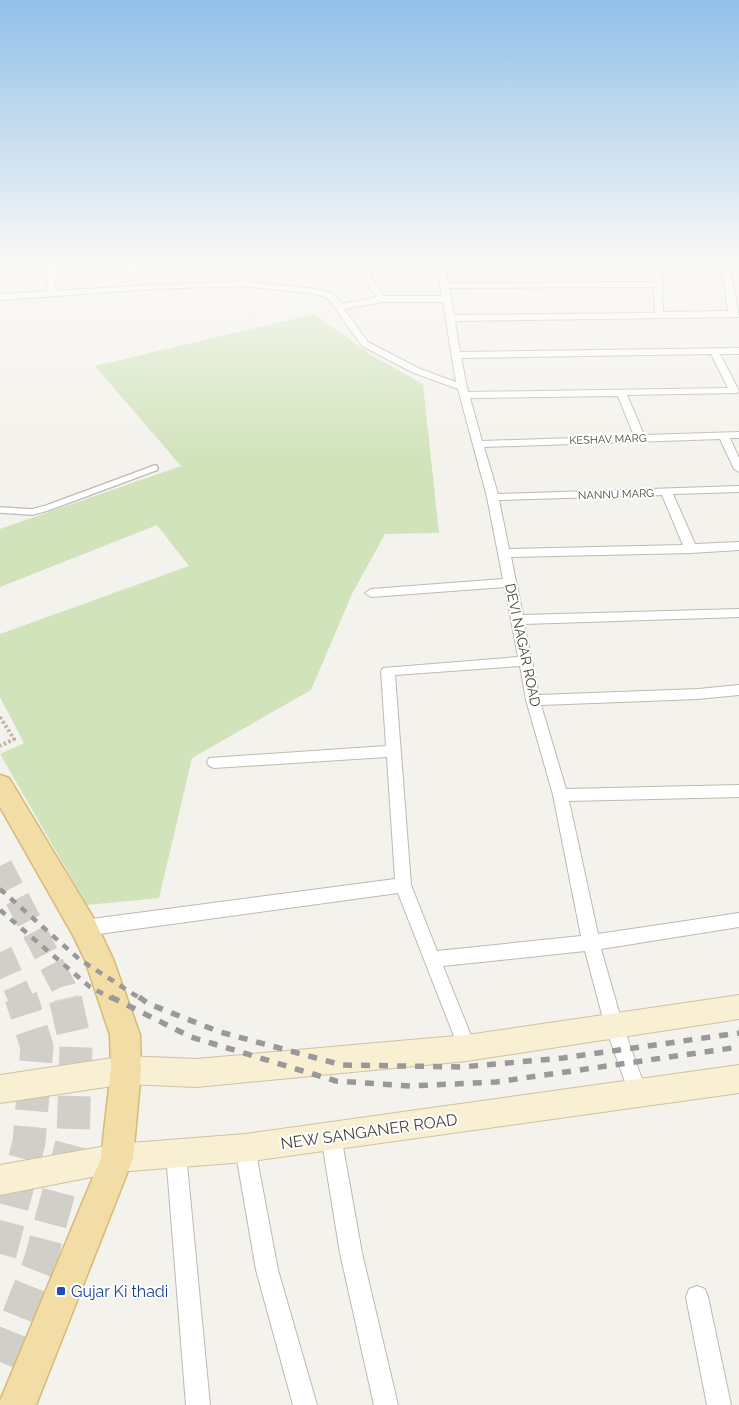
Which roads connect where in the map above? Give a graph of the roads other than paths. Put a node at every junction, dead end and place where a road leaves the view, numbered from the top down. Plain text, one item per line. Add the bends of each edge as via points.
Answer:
1 (354, 329) edge
2 (452, 329) edge
3 (739, 351) edge
4 (714, 352) junction
5 (456, 355) junction
6 (737, 390) edge
7 (463, 391) junction
8 (621, 392) junction
9 (739, 435) edge
10 (723, 436) junction
11 (640, 437) junction
12 (478, 444) junction
13 (155, 468) dead end
14 (739, 469) edge
15 (739, 489) edge
16 (666, 492) junction
17 (493, 497) junction
18 (0, 510) edge
19 (739, 546) edge
20 (691, 549) junction
21 (504, 553) junction
22 (510, 584) junction
23 (371, 593) dead end
24 (739, 613) edge
25 (517, 620) junction
26 (526, 661) junction
27 (739, 690) edge
28 (533, 700) junction
29 (394, 751) junction
30 (214, 762) dead end
31 (0, 785) edge
32 (739, 791) edge
33 (560, 795) junction
34 (404, 885) junction
35 (739, 920) edge
36 (84, 928) junction
37 (591, 943) junction
38 (432, 959) junction
39 (739, 1007) edge
40 (614, 1026) junction
41 (467, 1048) junction
42 (126, 1070) junction
43 (739, 1079) edge
44 (0, 1089) edge
45 (638, 1093) junction
46 (331, 1136) junction
47 (244, 1148) junction
48 (176, 1154) junction
49 (117, 1158) junction
50 (0, 1180) edge
51 (697, 1297) dead end
52 (16, 1405) edge
53 (198, 1405) edge
54 (305, 1405) edge
55 (386, 1405) edge
56 (719, 1405) edge

1 - 7 street via 365,344 383,355
2 - 5 street, DEVI NAGAR ROAD
3 - 4 street
4 - 5 street
4 - 6 street
5 - 7 street, DEVI NAGAR ROAD
6 - 8 street
7 - 8 street
7 - 12 street, DEVI NAGAR ROAD
8 - 11 street
9 - 10 street, KESHAV MARG
10 - 11 street, KESHAV MARG
10 - 14 street
11 - 12 street, KESHAV MARG
12 - 17 street, DEVI NAGAR ROAD
13 - 18 lane via 47,508 32,512
15 - 16 street, NANNU MARG
16 - 17 street, NANNU MARG
16 - 20 street
17 - 21 street, DEVI NAGAR ROAD
19 - 20 street
20 - 21 street
21 - 22 street, DEVI NAGAR ROAD
22 - 23 street
22 - 25 street, DEVI NAGAR ROAD
24 - 25 street
25 - 26 street, DEVI NAGAR ROAD
26 - 28 street, DEVI NAGAR ROAD
26 - 29 street via 388,670
27 - 28 street
28 - 33 street, DEVI NAGAR ROAD
29 - 30 street
29 - 34 street
31 - 36 main road
32 - 33 street
33 - 37 street, DEVI NAGAR ROAD
34 - 36 street
34 - 38 street
35 - 37 street
36 - 42 main road via 100,960 125,1035
37 - 38 street
37 - 40 street, DEVI NAGAR ROAD
38 - 41 street
39 - 40 main road
40 - 41 main road
40 - 45 street, DEVI NAGAR ROAD
41 - 42 main road via 196,1073
42 - 44 main road
42 - 49 main road
43 - 45 main road, NEW SANGANER ROAD
45 - 46 main road, NEW SANGANER ROAD
46 - 47 main road, NEW SANGANER ROAD
46 - 55 street via 351,1253
47 - 48 main road, NEW SANGANER ROAD
47 - 54 street via 267,1270
48 - 49 main road, NEW SANGANER ROAD
48 - 53 street
49 - 50 main road, NEW SANGANER ROAD
49 - 52 main road
51 - 56 street

